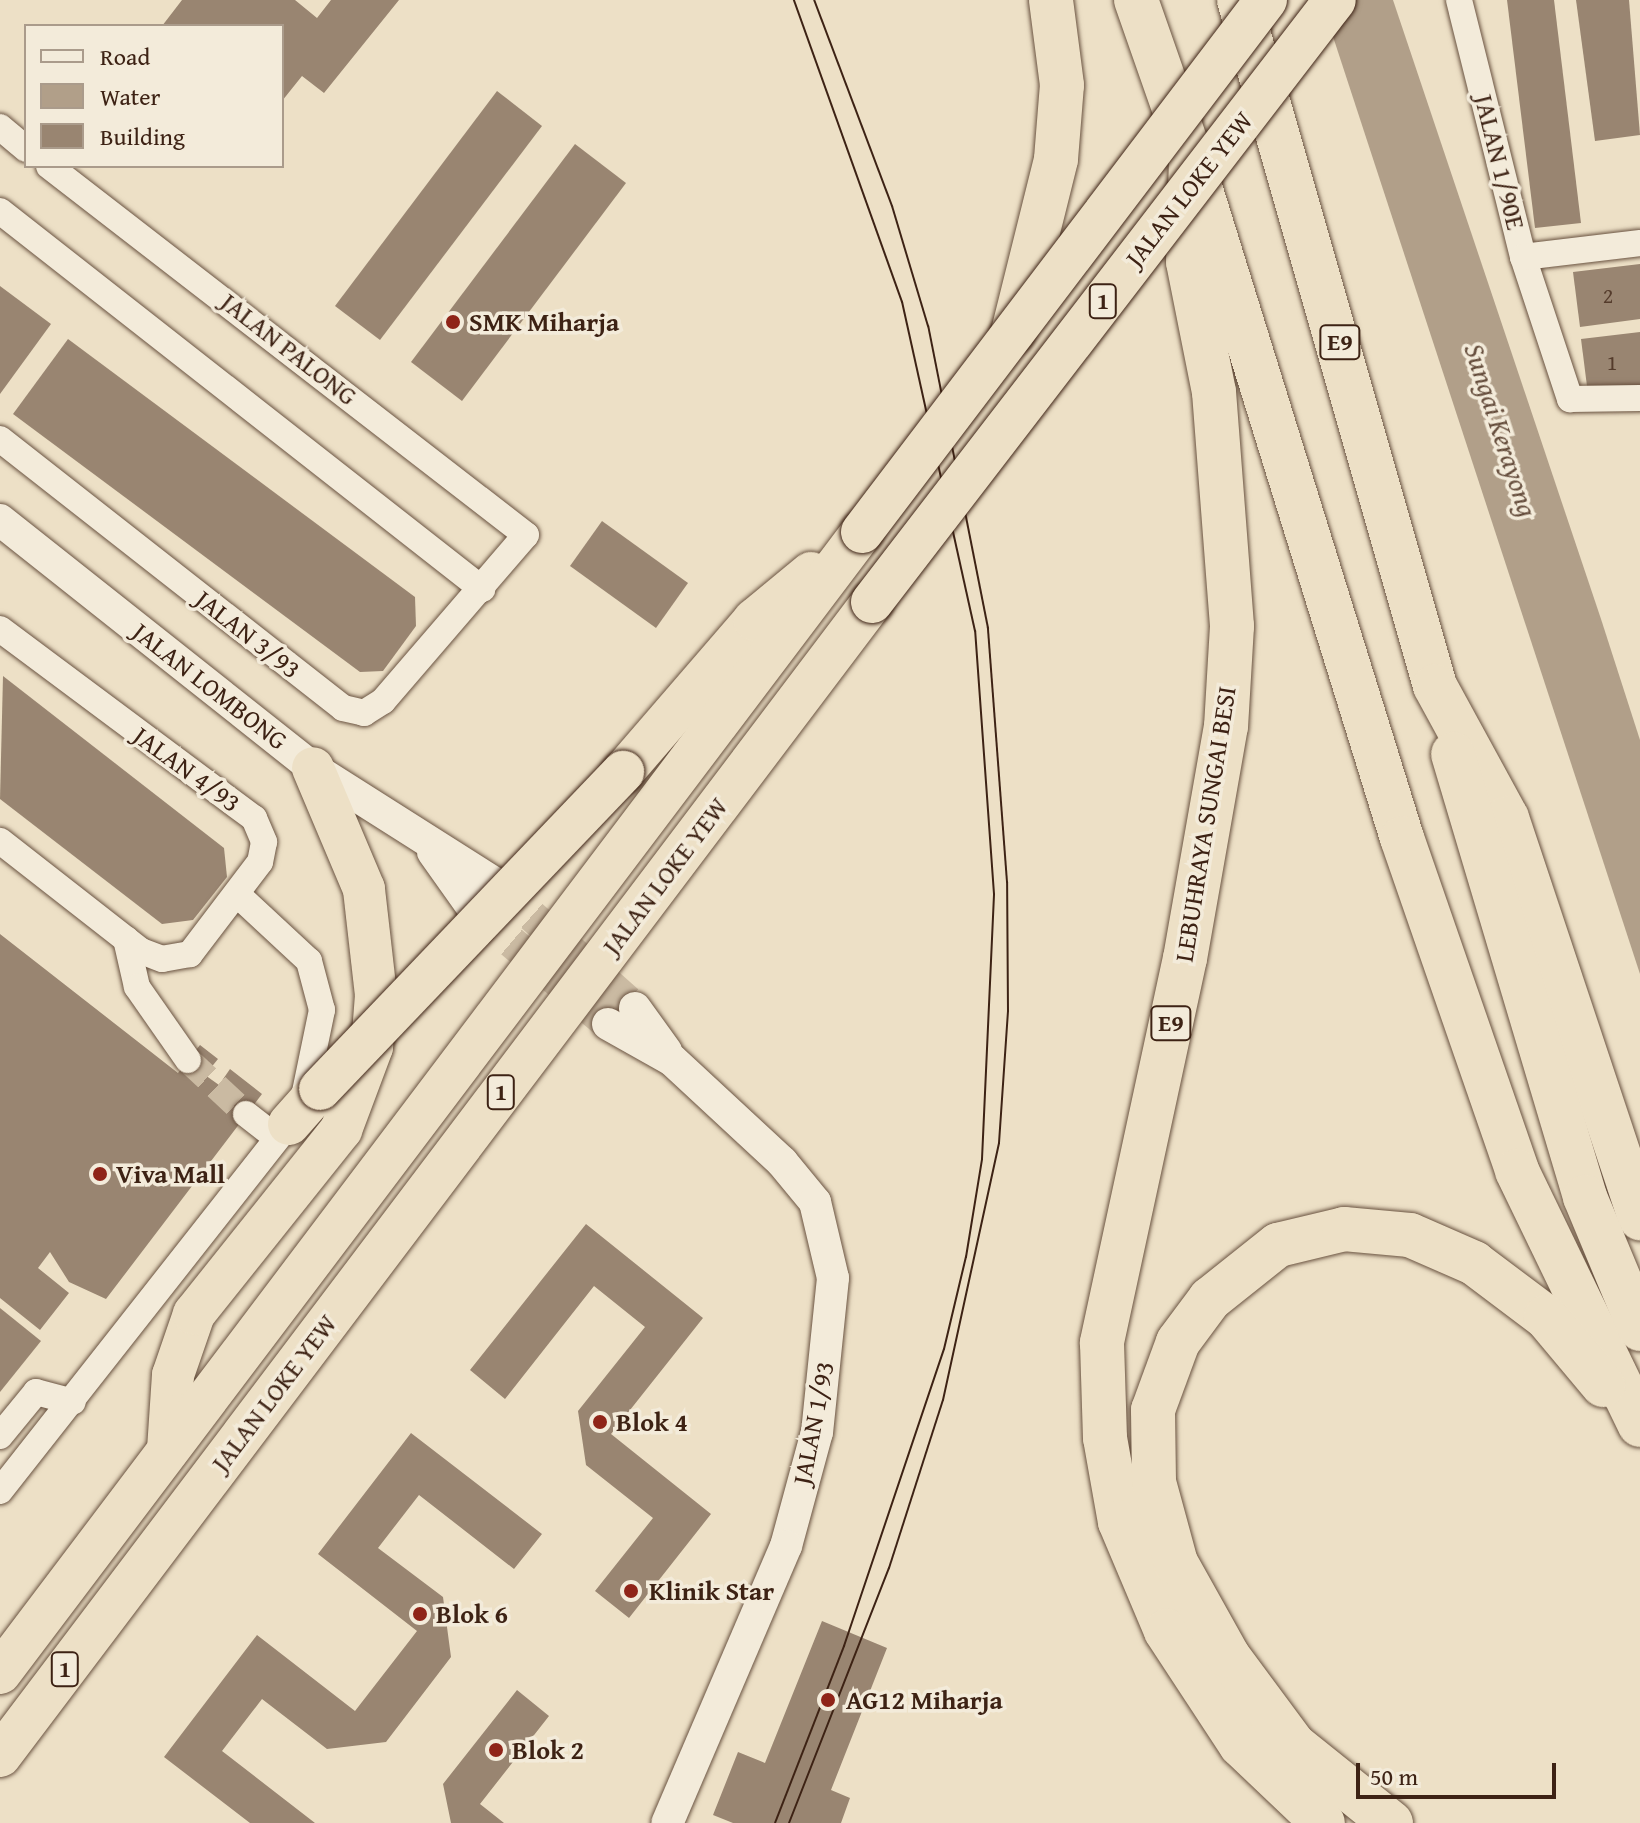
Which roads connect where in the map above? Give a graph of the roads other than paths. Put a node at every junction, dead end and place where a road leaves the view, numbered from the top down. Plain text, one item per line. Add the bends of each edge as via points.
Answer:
1 (1051, 0) edge
2 (1136, 0) edge
3 (1239, 0) edge
4 (1266, 0) edge
5 (1335, 0) edge
6 (1459, 0) edge
7 (0, 127) edge
8 (24, 147) edge
9 (1191, 157) junction
10 (52, 168) edge
11 (0, 211) edge
12 (1640, 243) edge
13 (1523, 257) junction
14 (1013, 332) junction
15 (1640, 398) edge
16 (0, 439) edge
17 (0, 520) edge
18 (862, 532) junction
19 (526, 535) joint
20 (482, 589) junction
21 (0, 629) edge
22 (1435, 686) junction
23 (313, 768) junction
24 (0, 841) edge
25 (426, 843) junction
26 (496, 884) tunnel mouth
27 (238, 895) junction
28 (475, 911) tunnel mouth
29 (126, 939) junction
30 (622, 1016) tunnel mouth
31 (188, 1060) tunnel mouth
32 (246, 1114) tunnel mouth
33 (283, 1131) junction
34 (1640, 1218) edge
35 (1640, 1329) edge
36 (73, 1402) junction
37 (1640, 1427) edge
38 (0, 1436) edge
39 (168, 1450) junction
40 (0, 1491) edge
41 (0, 1673) edge
42 (0, 1756) edge
43 (667, 1823) edge
44 (1323, 1823) edge
45 (1391, 1823) edge

1 - 14 highway via 1062,85 1056,159
2 - 9 highway, LEBUHRAYA SUNGAI BESI / E9
3 - 22 highway, E9
4 - 14 highway, JALAN LOKE YEW / 1, bridge
5 - 42 highway, JALAN LOKE YEW / 1, bridge via 872,602
6 - 13 street, JALAN 1/90E
7 - 8 street
9 - 37 highway via 1402,838 1517,1171
9 - 44 highway, LEBUHRAYA SUNGAI BESI / E9 via 1188,262 1214,392 1225,498 1232,626 1226,726 1182,973 1117,1252 1102,1343 1105,1438 1120,1522 1166,1631 1241,1745
10 - 19 street, JALAN PALONG
11 - 20 street
12 - 13 street, JALAN 1/90E
13 - 15 street via 1570,399
14 - 18 highway, JALAN LOKE YEW / 1, bridge
16 - 20 street, JALAN 3/93 via 343,708 364,713 383,701
17 - 23 street, JALAN LOMBONG
18 - 33 highway, bridge via 754,620 623,772
18 - 39 highway, JALAN LOKE YEW / 1
19 - 20 street, JALAN 3/93
21 - 27 street, JALAN 4/93 via 254,818 264,842 260,862
22 - 34 highway, E9 via 1507,818
22 - 35 highway via 1585,1197
23 - 25 street, JALAN LOMBONG
23 - 39 highway via 364,889 376,995 372,1047 341,1130 194,1314 173,1375
24 - 29 street, JALAN 4/93
25 - 26 street, JALAN LOMBONG
25 - 28 street, JALAN LOMBONG
27 - 29 street, JALAN 4/93 via 190,954 162,959
27 - 33 street via 309,961 322,1010 316,1053
29 - 31 street via 137,987
30 - 43 street, JALAN 1/93 via 815,1202 833,1278 817,1432 786,1546
32 - 33 street
33 - 36 street
36 - 38 street via 36,1392
36 - 40 street
37 - 45 highway via 1546,1317 1474,1263 1410,1235 1344,1229 1278,1245 1210,1299 1178,1342 1153,1410 1154,1482 1176,1563 1228,1656 1294,1745
39 - 41 highway, JALAN LOKE YEW / 1

